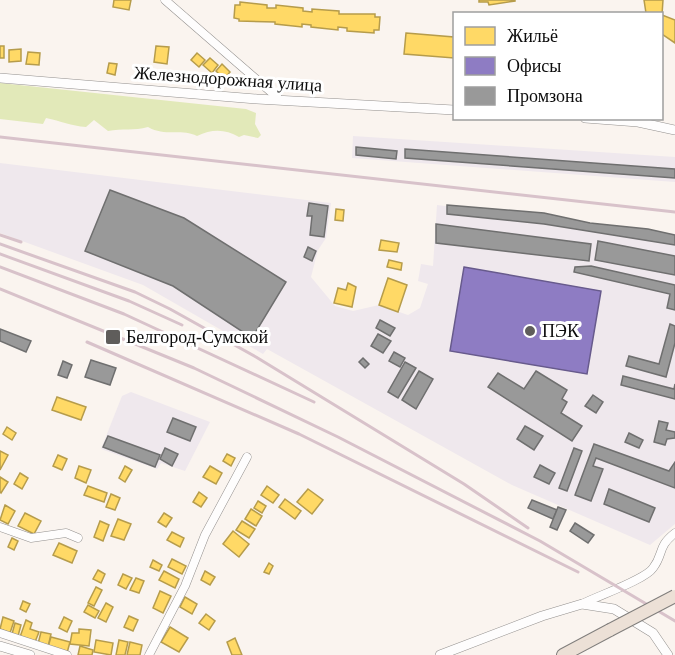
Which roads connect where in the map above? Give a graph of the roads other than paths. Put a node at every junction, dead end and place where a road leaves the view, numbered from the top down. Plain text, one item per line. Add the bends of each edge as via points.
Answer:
1 (165, 0) edge
2 (0, 78) edge
3 (278, 98) junction
4 (453, 110) edge
5 (612, 120) edge
6 (675, 130) edge
7 (247, 457) dead end
8 (0, 527) edge
9 (675, 533) edge
10 (78, 538) dead end
11 (675, 596) edge
12 (582, 604) junction
13 (0, 633) edge
14 (0, 646) edge
15 (573, 651) edge
16 (30, 655) edge
17 (67, 655) edge
18 (149, 655) edge
19 (440, 655) edge
20 (563, 655) edge
21 (668, 655) edge

1 - 3 street
2 - 3 street, Железнодорожная улица
3 - 4 street, Железнодорожная улица
5 - 6 street
7 - 18 street via 205,535
8 - 10 street via 31,538 66,533
9 - 12 street via 663,543 654,568 643,577
11 - 15 main road, bridge
12 - 19 street
12 - 21 street via 614,609 653,633
13 - 17 street
14 - 16 street
15 - 20 main road

